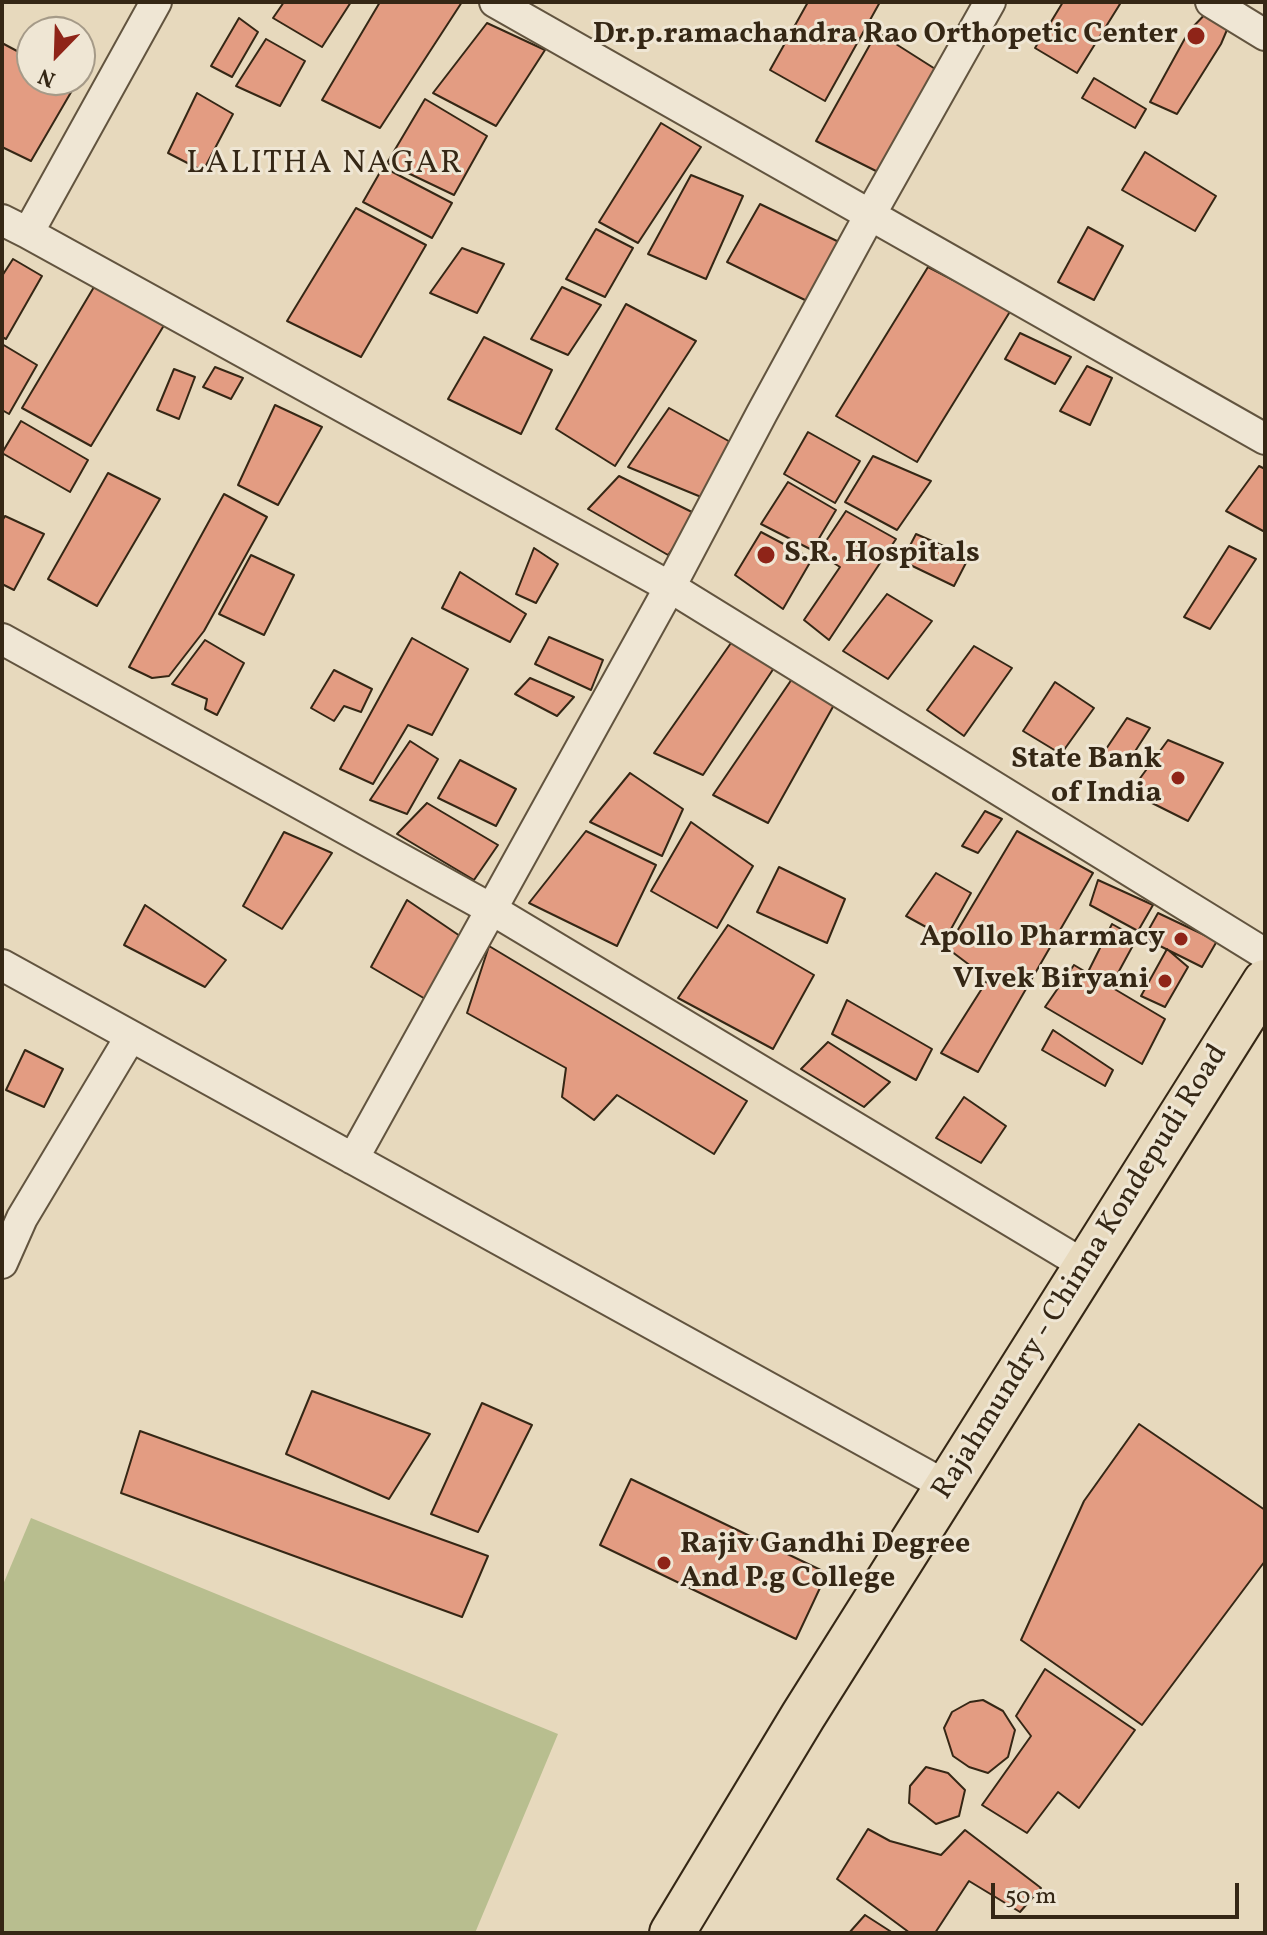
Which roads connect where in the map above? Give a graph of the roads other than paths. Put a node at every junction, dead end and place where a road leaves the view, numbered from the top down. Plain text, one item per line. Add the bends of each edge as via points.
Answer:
1 (156, 2) edge
2 (495, 2) edge
3 (990, 2) edge
4 (1211, 2) edge
5 (1265, 35) edge
6 (870, 215) junction
7 (15, 226) edge
8 (1265, 439) edge
9 (670, 587) junction
10 (2, 639) edge
11 (491, 909) junction
12 (1265, 954) edge
13 (2, 965) edge
14 (1265, 982) edge
15 (131, 1036) junction
16 (353, 1159) junction
17 (12, 1214) edge
18 (2, 1263) edge
19 (1086, 1266) junction
20 (948, 1487) junction
21 (672, 1933) edge

1 - 7 street
2 - 6 street
3 - 6 street
4 - 5 street
6 - 8 street
6 - 9 street
7 - 9 street
9 - 11 street
9 - 12 street
10 - 11 street
11 - 16 street
11 - 19 street
13 - 15 street
14 - 19 main road, Rajahmundry - Chinna Kondepudi Road
15 - 16 street
15 - 17 street
16 - 20 street
17 - 18 street
19 - 20 main road, Rajahmundry - Chinna Kondepudi Road
20 - 21 main road, Rajahmundry - Chinna Kondepudi Road

